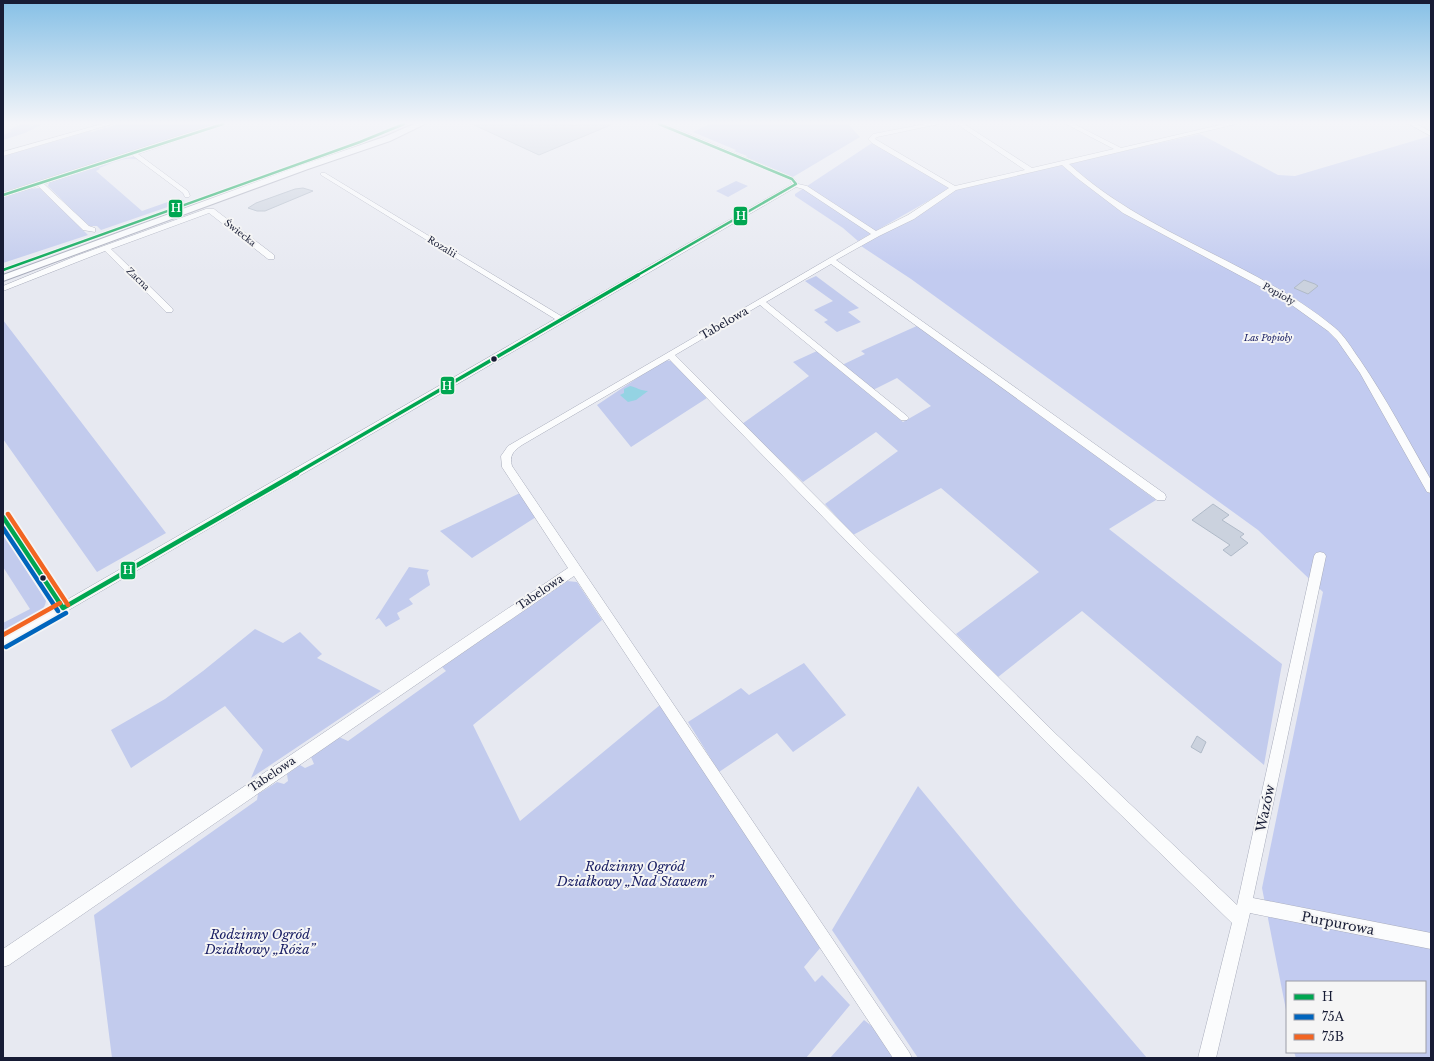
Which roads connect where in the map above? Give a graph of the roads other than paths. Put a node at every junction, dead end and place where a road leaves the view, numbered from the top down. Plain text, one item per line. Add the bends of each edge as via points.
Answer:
1 (68, 174) edge
2 (161, 174) edge
3 (274, 174) edge
4 (287, 174) edge
5 (323, 174) dead end
6 (779, 174) edge
7 (929, 174) edge
8 (1020, 174) edge
9 (1074, 174) edge
10 (38, 183) junction
11 (795, 185) junction
12 (954, 188) junction
13 (3, 195) edge
14 (187, 196) dead end
15 (92, 230) dead end
16 (876, 234) junction
17 (106, 248) junction
18 (271, 257) dead end
19 (832, 260) junction
20 (3, 270) edge
21 (3, 278) edge
22 (3, 289) edge
23 (761, 302) junction
24 (169, 310) dead end
25 (562, 320) junction
26 (669, 354) junction
27 (904, 418) dead end
28 (1431, 489) edge
29 (1161, 497) dead end
30 (3, 517) edge
31 (1320, 556) dead end
32 (574, 569) junction
33 (63, 608) junction
34 (3, 642) edge
35 (1244, 904) junction
36 (1241, 920) junction
37 (1431, 941) edge
38 (3, 959) edge
39 (903, 1058) edge
40 (1207, 1058) edge

1 - 10 street
2 - 14 street via 185,191
3 - 20 main road
4 - 21 main road
5 - 25 street, Rozalii
6 - 11 street via 792,179
7 - 12 street
8 - 12 street
9 - 28 street, Popioły via 1126,211 1285,296 1331,329 1364,373
10 - 13 street
10 - 15 street via 86,228
11 - 16 street via 805,187
11 - 25 street
12 - 16 street, Tabelowa via 911,217
16 - 19 street, Tabelowa
17 - 18 street, Świecka via 211,211
17 - 22 street
17 - 24 street, Zacna
19 - 23 street, Tabelowa
19 - 29 street
23 - 26 street, Tabelowa
23 - 27 street
25 - 33 street
26 - 32 street, Tabelowa via 518,443 506,454 507,467
26 - 36 street via 865,554
30 - 33 street
31 - 35 street, Wazów
32 - 38 street, Tabelowa
32 - 39 street
33 - 34 street
35 - 36 street, Wazów
35 - 37 street, Purpurowa
36 - 40 street, Wazów

